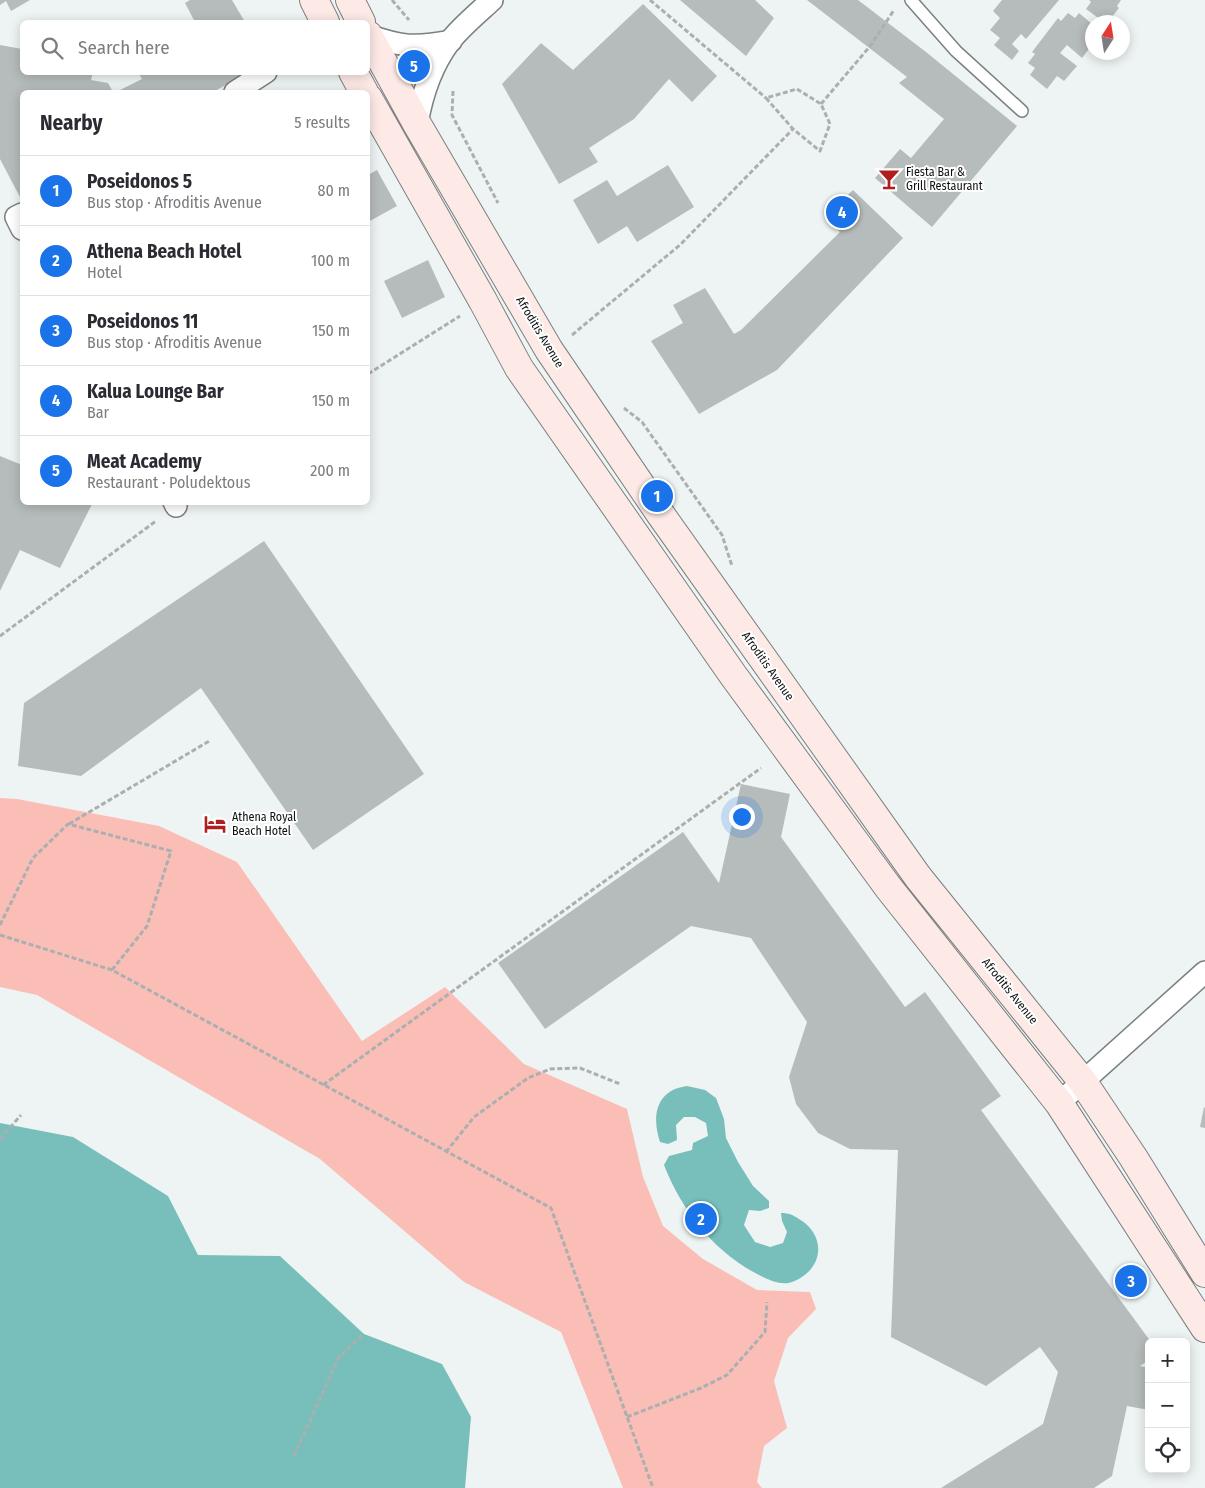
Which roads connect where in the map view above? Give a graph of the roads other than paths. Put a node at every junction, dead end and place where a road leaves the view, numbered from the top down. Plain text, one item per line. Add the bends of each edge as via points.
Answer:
1 (314, 0) edge
2 (350, 0) edge
3 (492, 0) edge
4 (911, 0) edge
5 (324, 20) edge
6 (360, 20) edge
7 (370, 36) edge
8 (370, 39) edge
9 (441, 48) junction
10 (261, 75) edge
11 (355, 75) edge
12 (238, 90) edge
13 (363, 90) edge
14 (370, 102) edge
15 (1022, 111) dead end
16 (417, 124) junction
17 (1205, 972) edge
18 (1083, 1082) junction
19 (1059, 1103) junction
20 (1205, 1273) edge
21 (1205, 1328) edge

1 - 5 main road
2 - 6 main road
3 - 9 street
4 - 15 lane via 956,51
7 - 9 street via 400,45
8 - 16 main road, Afroditis Avenue
9 - 16 street via 425,89
10 - 12 street
11 - 13 main road
14 - 19 main road via 519,368 733,675 888,887
16 - 18 main road, Afroditis Avenue via 549,350 661,515 918,877
17 - 18 street
18 - 19 street
18 - 20 main road, Afroditis Avenue
19 - 21 main road

